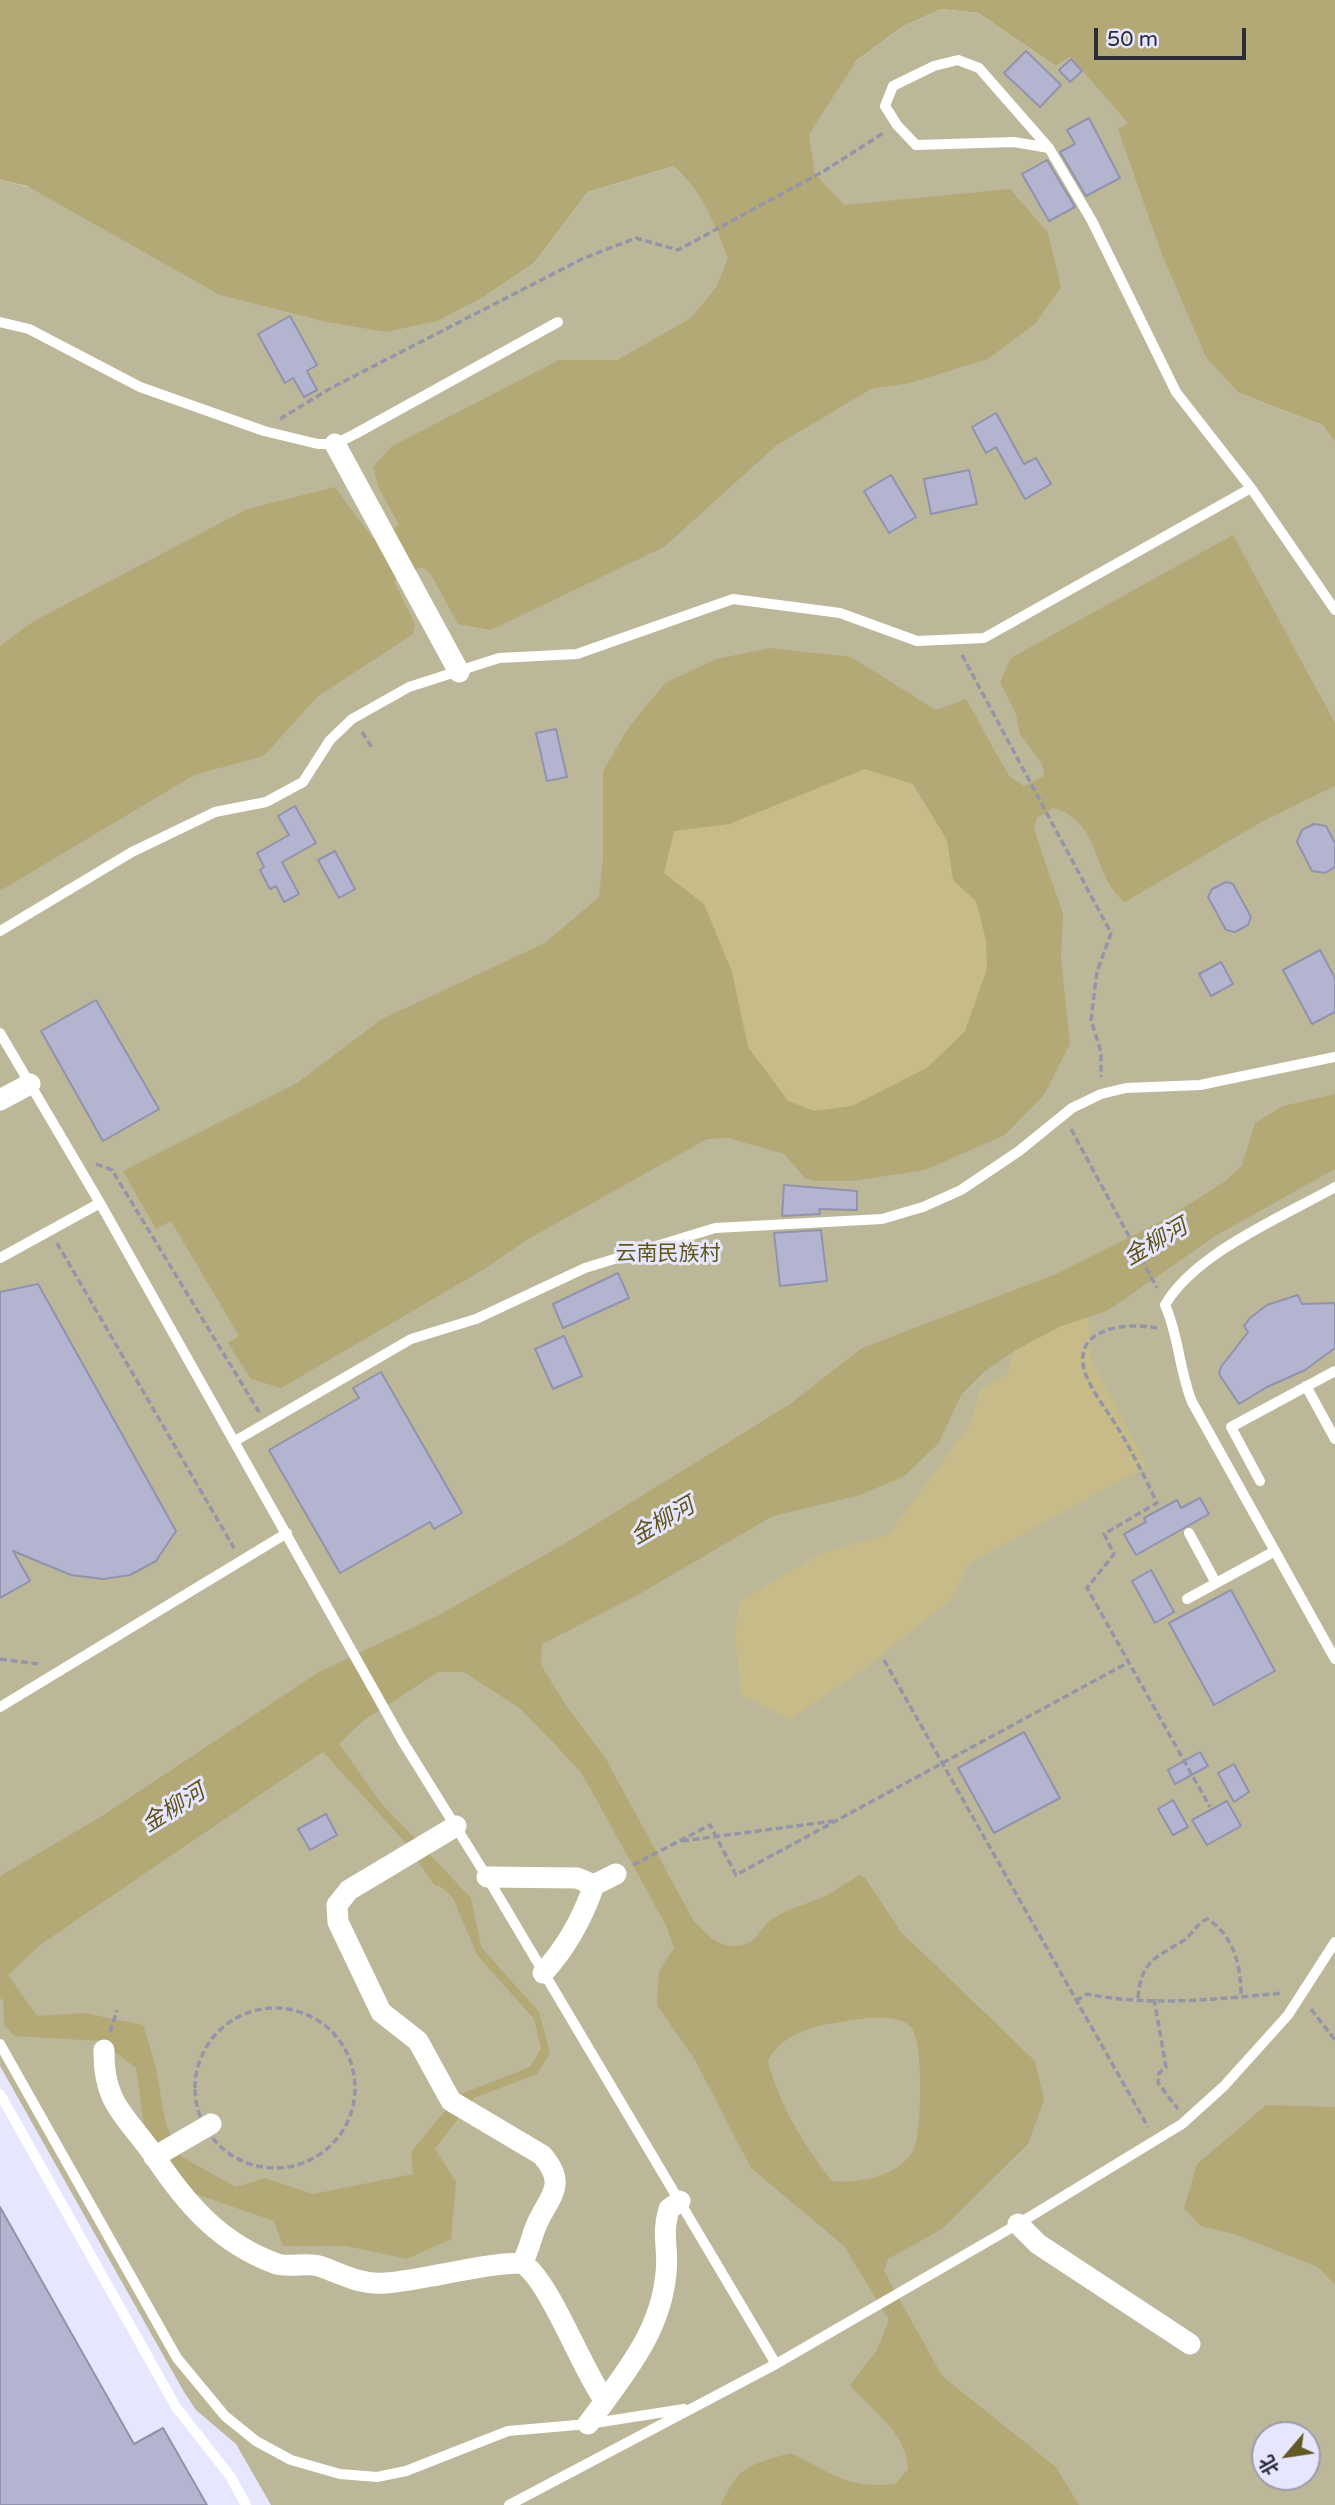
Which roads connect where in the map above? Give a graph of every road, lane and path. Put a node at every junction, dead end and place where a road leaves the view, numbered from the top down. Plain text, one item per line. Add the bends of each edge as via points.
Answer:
1 (897, 125) junction
2 (1049, 148) junction
3 (0, 322) edge
4 (558, 322) dead end
5 (264, 431) junction
6 (335, 444) junction
7 (1251, 488) junction
8 (1335, 610) edge
9 (954, 641) junction
10 (460, 672) junction
11 (0, 931) edge
12 (0, 1033) edge
13 (1335, 1057) edge
14 (30, 1084) junction
15 (1101, 1094) junction
16 (0, 1100) edge
17 (1063, 1115) junction
18 (70, 1153) junction
19 (1335, 1187) edge
20 (100, 1203) junction
21 (51, 1232) junction
22 (0, 1258) edge
23 (1154, 1282) dead end
24 (1174, 1331) junction
25 (1335, 1371) edge
26 (1306, 1386) junction
27 (266, 1423) junction
28 (1231, 1426) junction
29 (1212, 1437) junction
30 (1335, 1439) edge
31 (235, 1441) junction
32 (1260, 1481) dead end
33 (287, 1533) junction
34 (1189, 1533) dead end
35 (1275, 1551) junction
36 (242, 1560) junction
37 (1216, 1583) junction
38 (1187, 1599) dead end
39 (0, 1659) edge
40 (1335, 1659) edge
41 (884, 1660) dead end
42 (1129, 1662) junction
43 (64, 1668) junction
44 (0, 1707) edge
45 (943, 1765) junction
46 (1210, 1807) dead end
47 (840, 1820) junction
48 (456, 1826) junction
49 (716, 1837) junction
50 (679, 1842) junction
51 (616, 1874) joint
52 (487, 1877) junction
53 (594, 1885) junction
54 (1335, 1942) edge
55 (543, 1973) junction
56 (1303, 1991) junction
57 (1241, 1997) junction
58 (1138, 1998) junction
59 (1154, 1999) junction
60 (1076, 2001) junction
61 (1335, 2040) edge
62 (0, 2044) edge
63 (104, 2050) dead end
64 (0, 2094) edge
65 (1185, 2121) junction
66 (208, 2126) junction
67 (1156, 2141) junction
68 (157, 2155) junction
69 (680, 2201) junction
70 (1018, 2224) junction
71 (522, 2263) junction
72 (1190, 2344) dead end
73 (776, 2364) junction
74 (605, 2401) junction
75 (694, 2407) junction
76 (588, 2424) junction
77 (246, 2505) edge
78 (509, 2505) edge

1 - 2 lane via 916,145 1014,142
1 - 2 lane via 885,106 893,86 958,60 979,68
1 - 5 path via 824,171 678,250 636,238 582,260 296,407
2 - 7 lane via 1092,221 1176,391
3 - 5 lane via 29,329 140,387
4 - 6 lane
5 - 6 lane
6 - 10 street
7 - 8 lane
7 - 9 lane via 984,638
9 - 10 lane via 917,641 840,613 733,599 577,654 499,658
9 - 15 path via 1111,933 1097,972 1091,1020 1101,1052
10 - 11 lane via 409,687 352,719 330,740 303,782 266,802 215,812 132,852
12 - 14 lane
13 - 15 lane via 1200,1085 1126,1088
14 - 16 street
14 - 18 lane
15 - 17 lane
17 - 23 path
17 - 27 lane via 961,1190 923,1207 882,1219 715,1228 585,1268 476,1319 411,1339
18 - 20 lane
18 - 27 path via 112,1170
19 - 24 lane via 1188,1273 1165,1305
20 - 21 lane
20 - 31 lane
21 - 22 lane
21 - 36 path
24 - 29 lane via 1183,1381
24 - 42 path via 1116,1325 1085,1344 1083,1357 1087,1378 1157,1503 1104,1534 1114,1554 1087,1588
25 - 26 lane
26 - 28 lane
26 - 30 lane
27 - 31 lane
28 - 29 lane
28 - 32 lane
29 - 35 lane
31 - 33 lane
33 - 36 lane
33 - 48 lane via 403,1742
34 - 37 lane
35 - 37 lane
35 - 40 lane
36 - 43 lane
37 - 38 lane
39 - 43 path
41 - 45 path
42 - 45 path
42 - 46 path
43 - 44 lane
45 - 47 path
45 - 60 path
47 - 49 path
47 - 49 path via 736,1875
48 - 52 lane
48 - 71 street via 349,1890 337,1905 338,1922 381,2012 418,2041 451,2101 542,2155 555,2177 555,2192
49 - 50 path
49 - 50 path via 709,1825
50 - 51 path
51 - 53 street
52 - 53 street via 577,1878
52 - 55 lane
53 - 55 street via 558,1957
54 - 56 lane
55 - 69 lane
56 - 57 path
56 - 61 path via 1314,2016
56 - 65 lane via 1259,2048
57 - 58 path via 1237,1957 1219,1926 1207,1919 1185,1939 1160,1951 1144,1969
57 - 59 path via 1188,2002
58 - 59 path
58 - 60 path via 1124,2001 1087,1994
59 - 65 path via 1166,2067 1159,2073 1158,2083
60 - 67 path
62 - 76 lane via 177,2357 225,2416 256,2441 290,2460 340,2474 377,2477 508,2431
63 - 68 street via 108,2090
64 - 77 lane via 176,2407 230,2476
65 - 67 lane
66 - 66 path via 195,2097 195,2076 212,2038 237,2017 267,2008 290,2009 320,2022 344,2046 353,2067 353,2111 344,2132 311,2161 267,2169 245,2163 225,2152
66 - 68 street
67 - 70 lane
68 - 71 street via 188,2205 227,2239 278,2264 316,2264 363,2284
69 - 73 lane
69 - 74 street via 669,2209 663,2231 667,2272 658,2313 640,2353
70 - 72 street via 1038,2244
70 - 73 lane
71 - 74 street via 538,2277
73 - 75 lane
74 - 76 street
75 - 76 lane
75 - 78 lane

